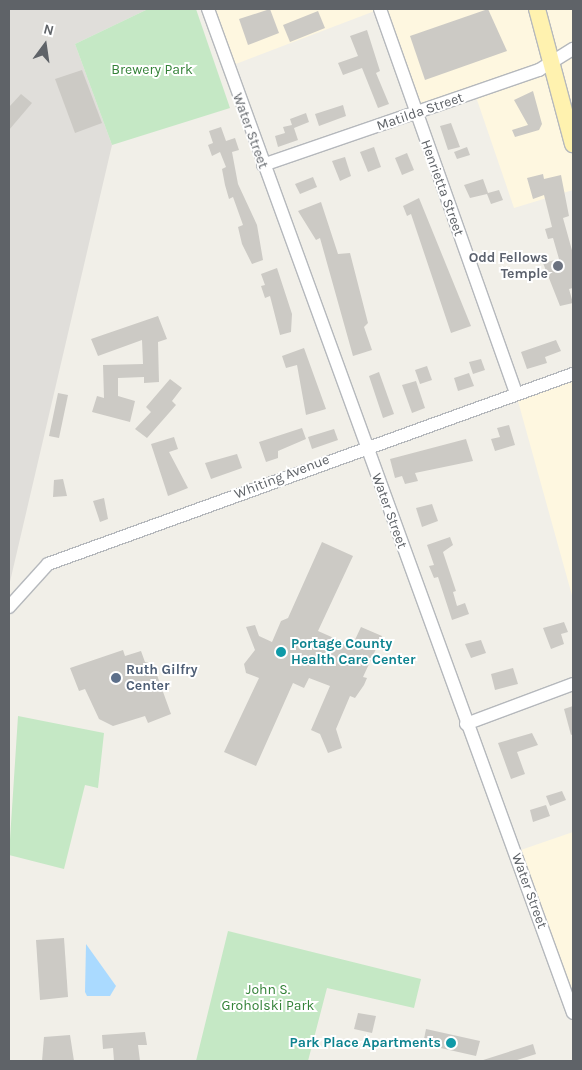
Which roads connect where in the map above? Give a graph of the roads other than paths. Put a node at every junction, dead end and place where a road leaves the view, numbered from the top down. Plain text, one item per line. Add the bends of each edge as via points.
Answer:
1 (208, 9) edge
2 (380, 9) edge
3 (537, 9) edge
4 (573, 49) edge
5 (551, 61) junction
6 (416, 114) junction
7 (573, 144) edge
8 (262, 165) junction
9 (573, 374) edge
10 (516, 394) junction
11 (366, 446) junction
12 (9, 607) edge
13 (573, 684) edge
14 (466, 724) junction
15 (573, 1013) edge

1 - 8 street, Water Street
2 - 6 street, Henrietta Street
3 - 5 main road
4 - 5 street, Matilda Street
5 - 6 street, Matilda Street via 537,71
5 - 7 main road
6 - 8 street, Matilda Street
6 - 10 street, Henrietta Street
8 - 11 street, Water Street
9 - 10 street, Whiting Avenue
10 - 11 street, Whiting Avenue
11 - 12 street, Whiting Avenue via 48,564
11 - 14 street, Water Street
13 - 14 street
14 - 15 street, Water Street

